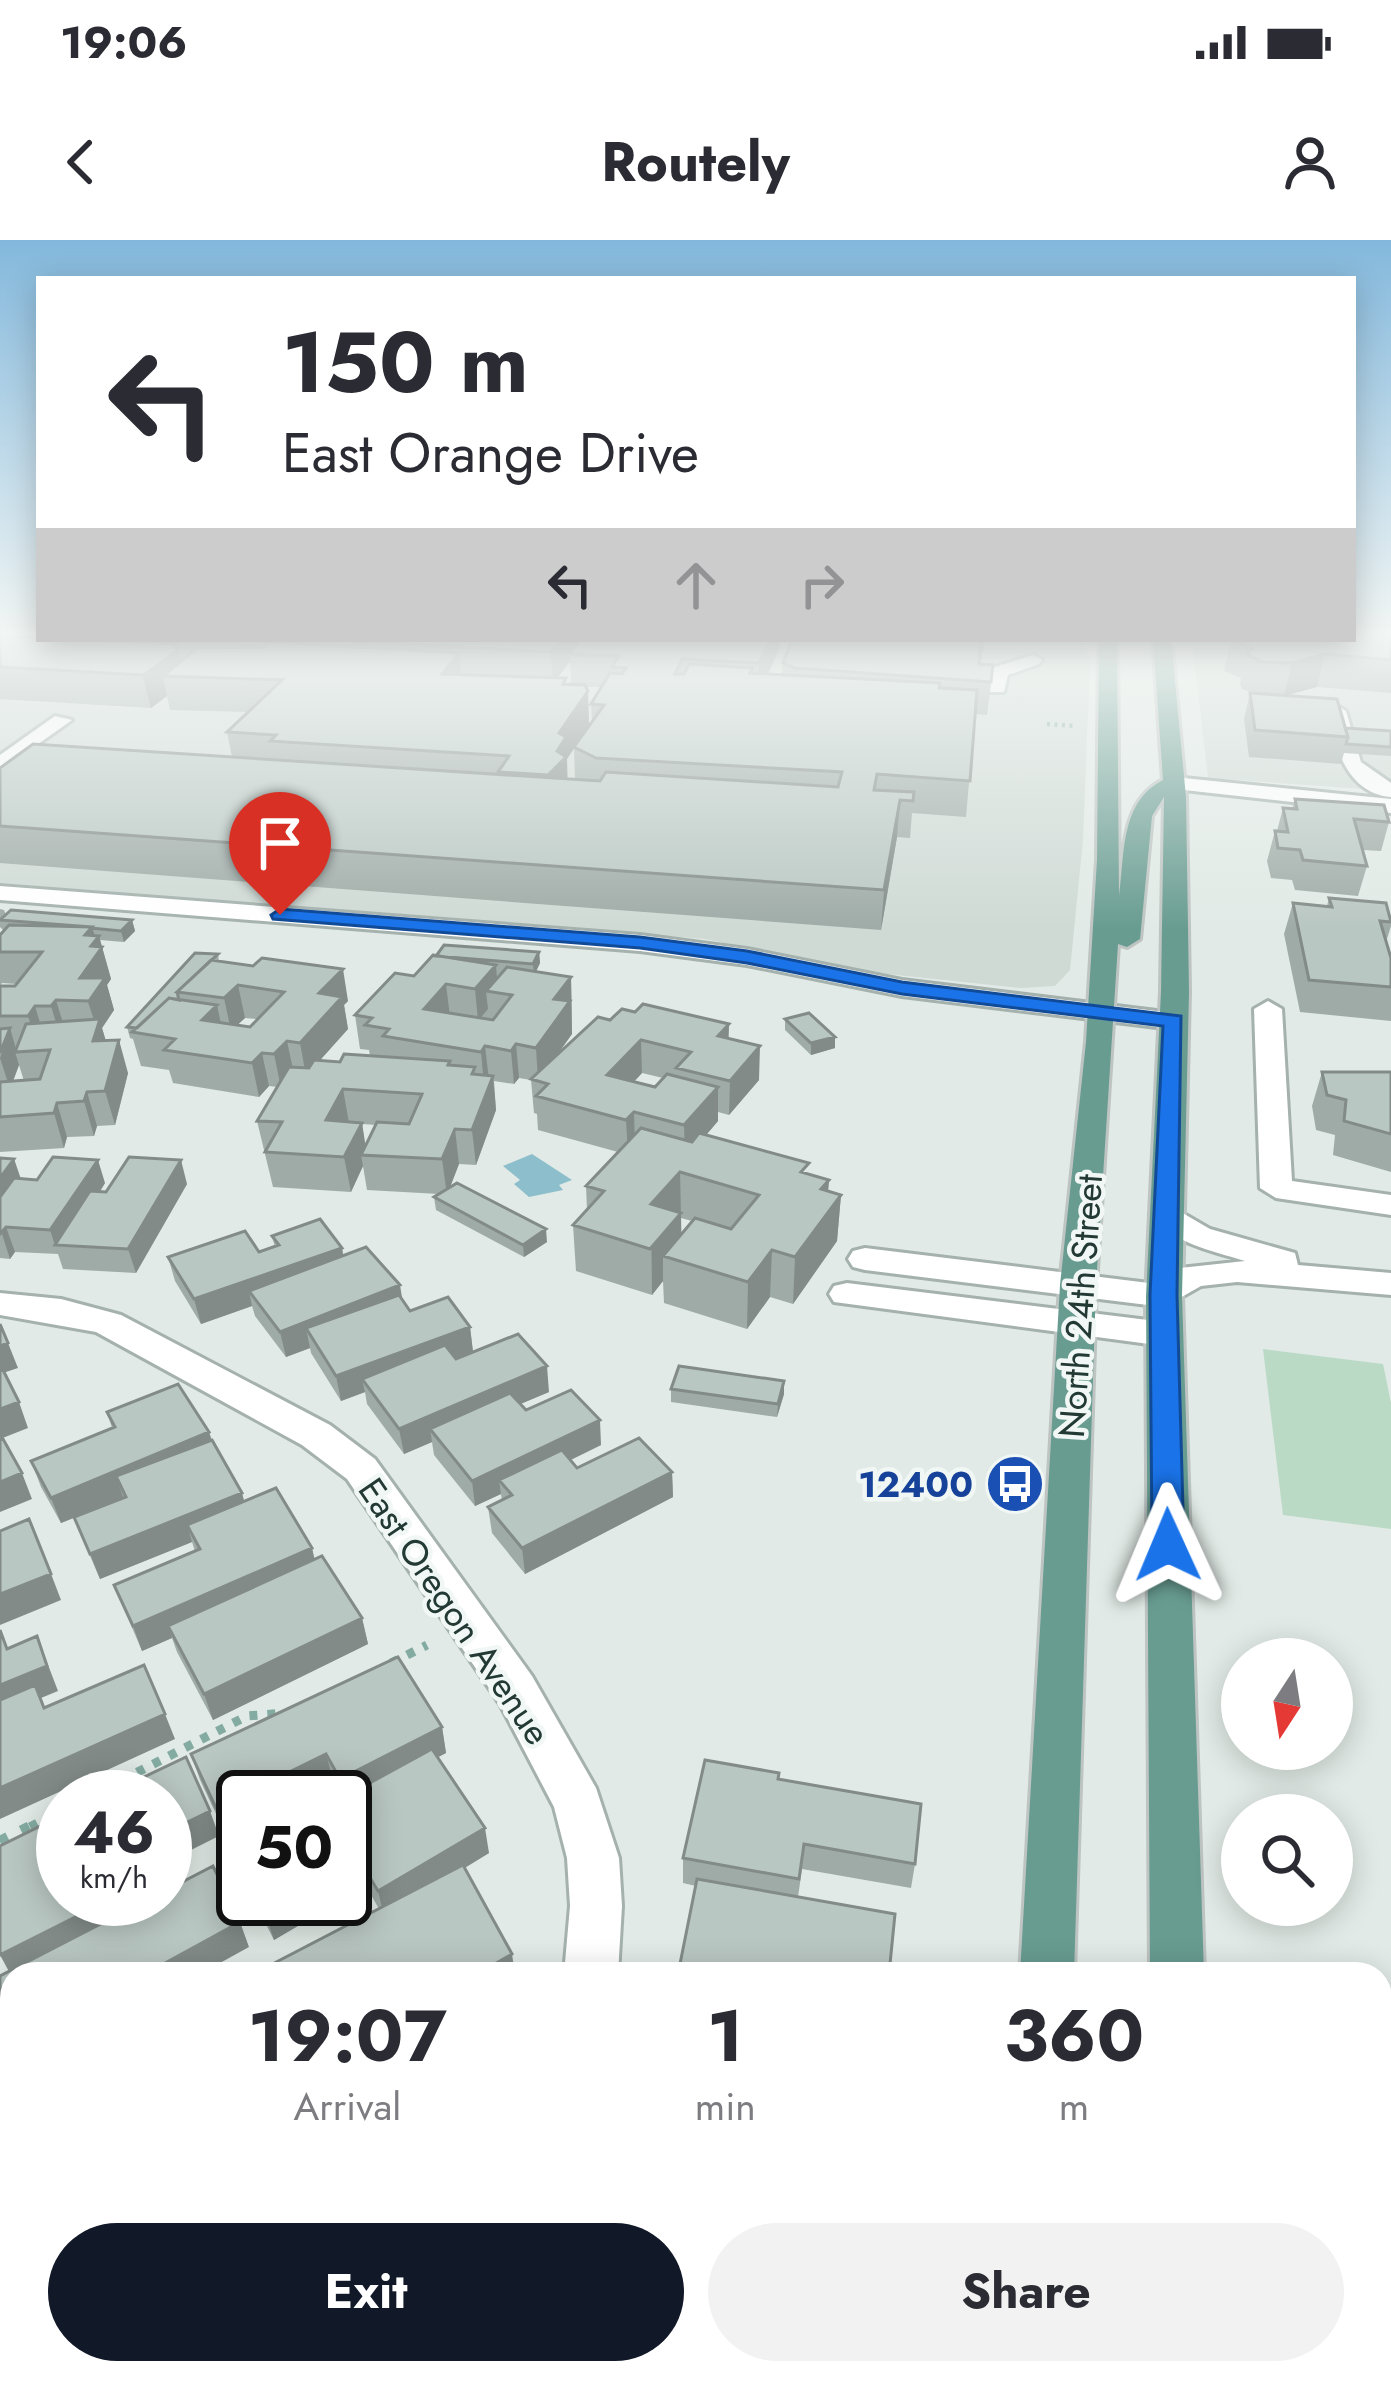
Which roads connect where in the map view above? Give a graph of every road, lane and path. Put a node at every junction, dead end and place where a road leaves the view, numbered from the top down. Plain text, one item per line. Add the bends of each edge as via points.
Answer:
1 (48, 730) edge
2 (1107, 730) edge
3 (1161, 730) edge
4 (1341, 730) edge
5 (1107, 738) junction
6 (1132, 750) dead end
7 (0, 765) edge
8 (1161, 786) junction
9 (1390, 798) edge
10 (0, 893) edge
11 (1268, 1010) dead end
12 (1102, 1014) junction
13 (1174, 1021) junction
14 (1391, 1204) edge
15 (1167, 1214) junction
16 (866, 1259) dead end
17 (1319, 1275) junction
18 (1391, 1284) edge
19 (847, 1294) dead end
20 (0, 1304) edge
21 (1077, 1304) junction
22 (1164, 1315) junction
23 (427, 1645) dead end
24 (386, 1665) edge
25 (303, 1704) edge
26 (141, 1770) edge
27 (36, 1824) edge
28 (0, 1842) edge
29 (592, 1962) edge
30 (1048, 1962) edge
31 (1177, 1962) edge

1 - 7 street
2 - 5 main road, North 24th Street
3 - 8 main road
4 - 9 street via 1351,765
5 - 6 main road
5 - 12 main road, North 24th Street
8 - 9 street
8 - 12 main road via 1141,816 1123,986
8 - 13 main road
10 - 12 street via 749,948 902,988
11 - 14 street via 1276,1189
12 - 13 street
12 - 21 main road, North 24th Street
13 - 15 main road
15 - 17 street via 1198,1236
15 - 22 main road
16 - 21 street
17 - 18 street
17 - 22 street via 1192,1276
19 - 21 street
20 - 29 street, East Oregon Avenue via 108,1323 316,1436 361,1469 517,1690 578,1803 593,1858
21 - 22 street
21 - 30 main road, North 24th Street
22 - 31 main road
23 - 24 path
25 - 26 path via 248,1716
27 - 28 path

